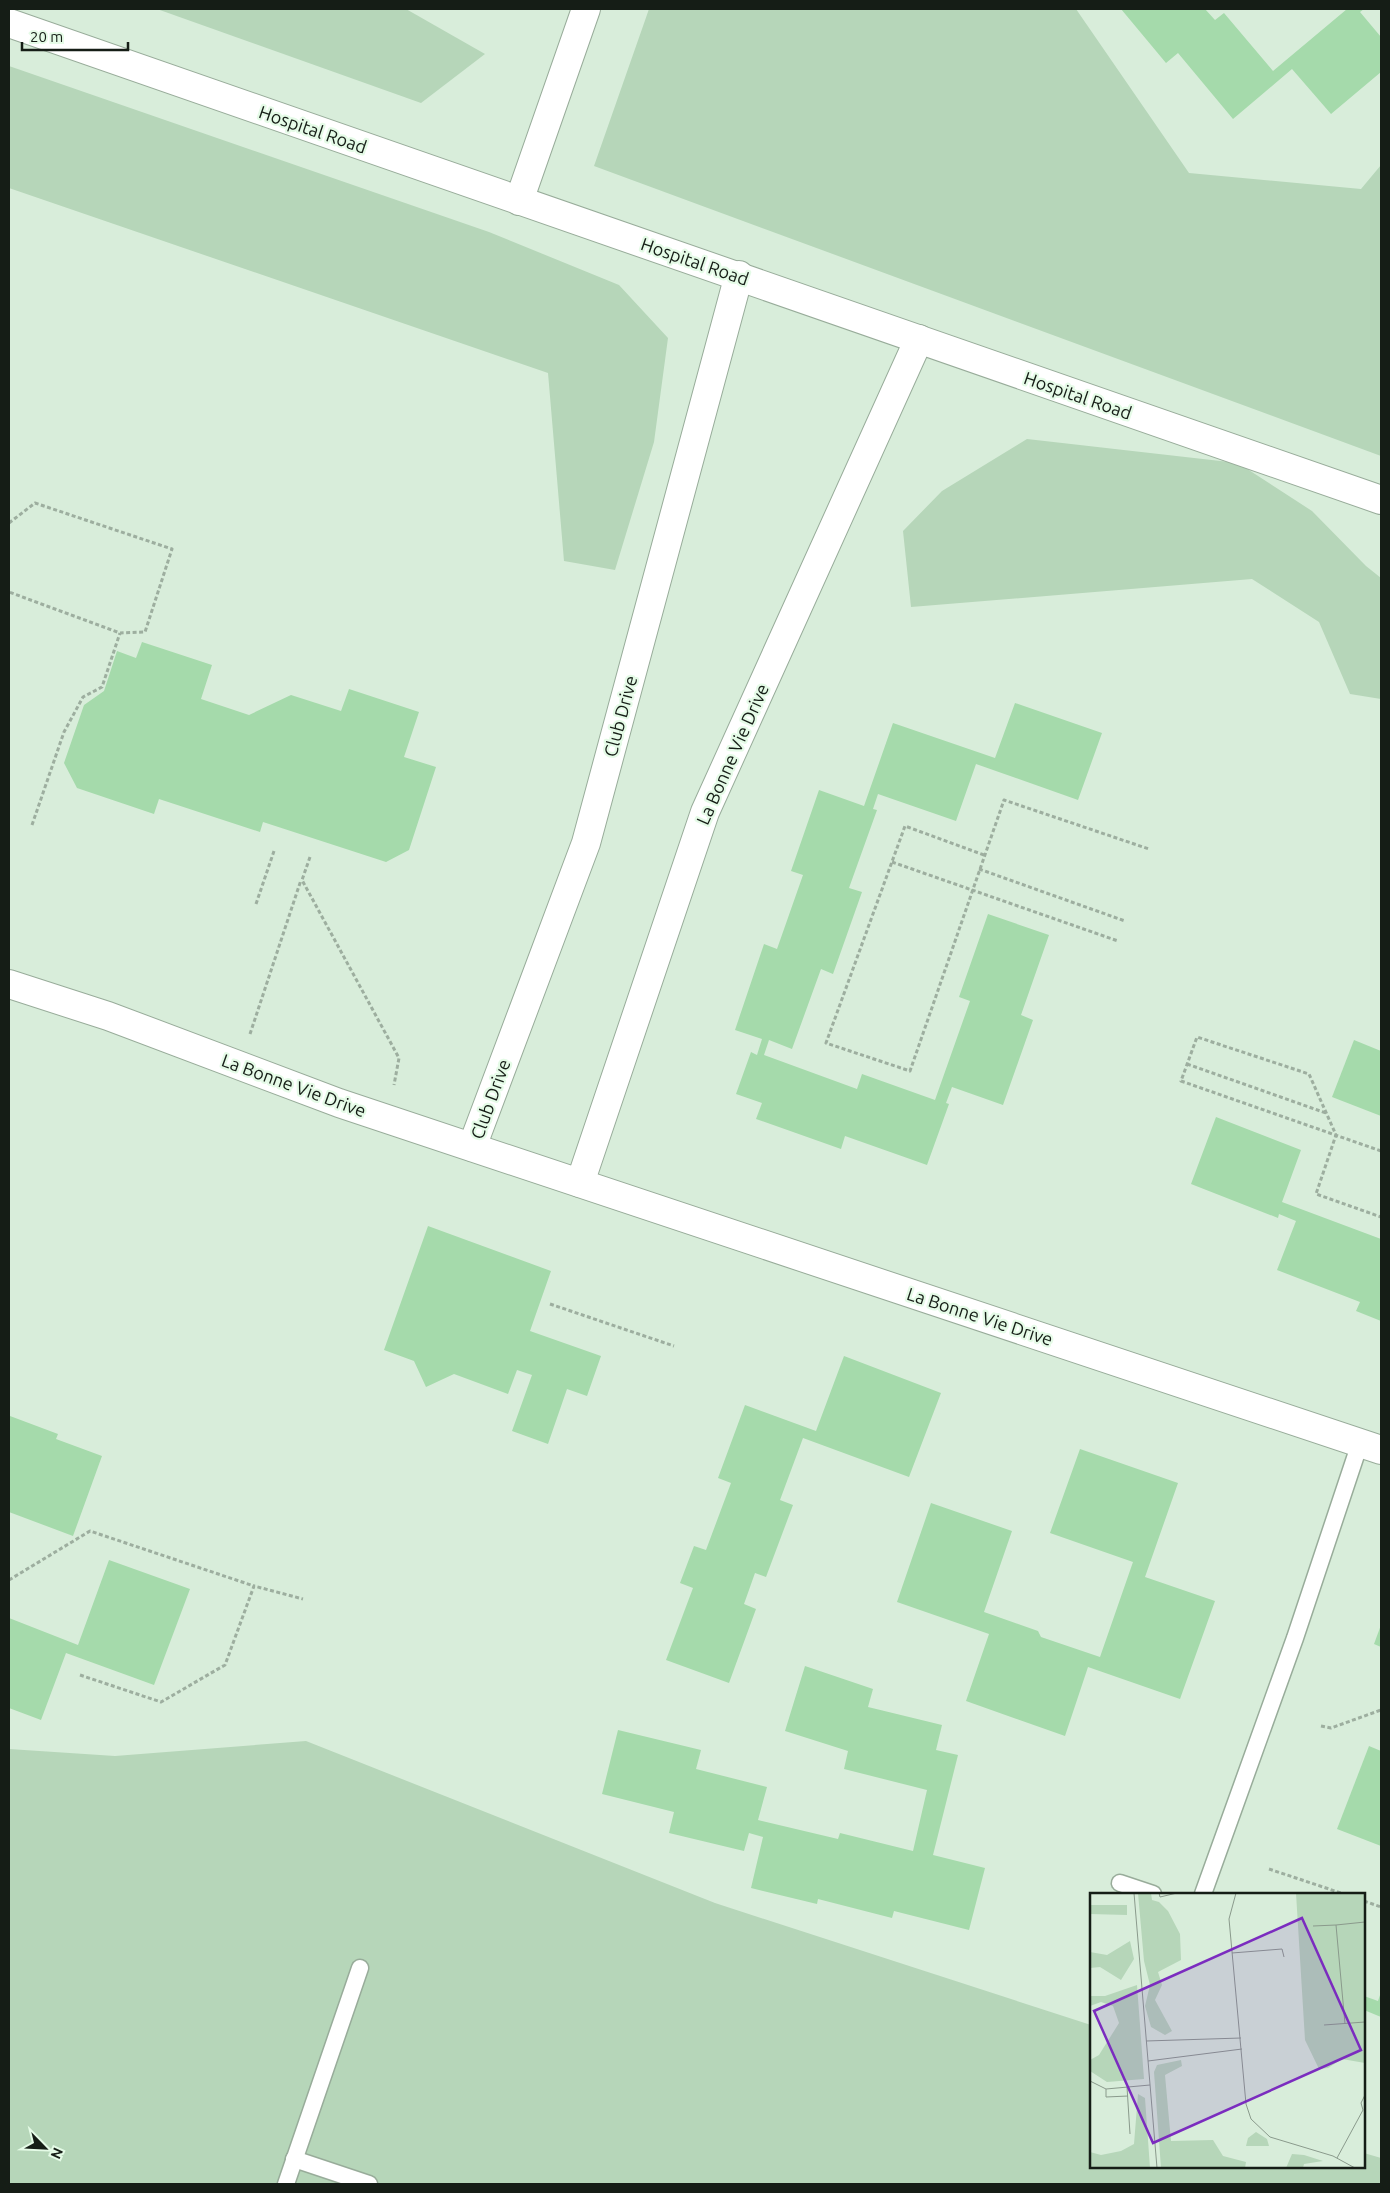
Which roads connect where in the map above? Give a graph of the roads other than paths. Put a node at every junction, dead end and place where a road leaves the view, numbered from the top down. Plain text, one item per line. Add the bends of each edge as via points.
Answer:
1 (586, 9) edge
2 (9, 23) edge
3 (518, 202) junction
4 (739, 276) junction
5 (919, 338) junction
6 (1381, 500) edge
7 (9, 984) edge
8 (472, 1147) junction
9 (580, 1183) junction
10 (1370, 1447) edge
11 (1120, 1883) dead end
12 (1150, 1893) edge
13 (1204, 1893) edge
14 (360, 1968) dead end
15 (294, 2159) junction
16 (286, 2184) edge
17 (369, 2184) edge

1 - 3 street
2 - 3 street, Hospital Road
3 - 4 street, Hospital Road
4 - 5 street, Hospital Road
4 - 8 street, Club Drive via 586,843
5 - 6 street, Hospital Road
5 - 9 street, La Bonne Vie Drive via 705,812
7 - 8 street, La Bonne Vie Drive via 108,1016 339,1103
8 - 9 street, La Bonne Vie Drive
9 - 10 street, La Bonne Vie Drive
10 - 13 lane via 1298,1628
11 - 12 lane
14 - 15 lane
15 - 16 lane
15 - 17 lane

